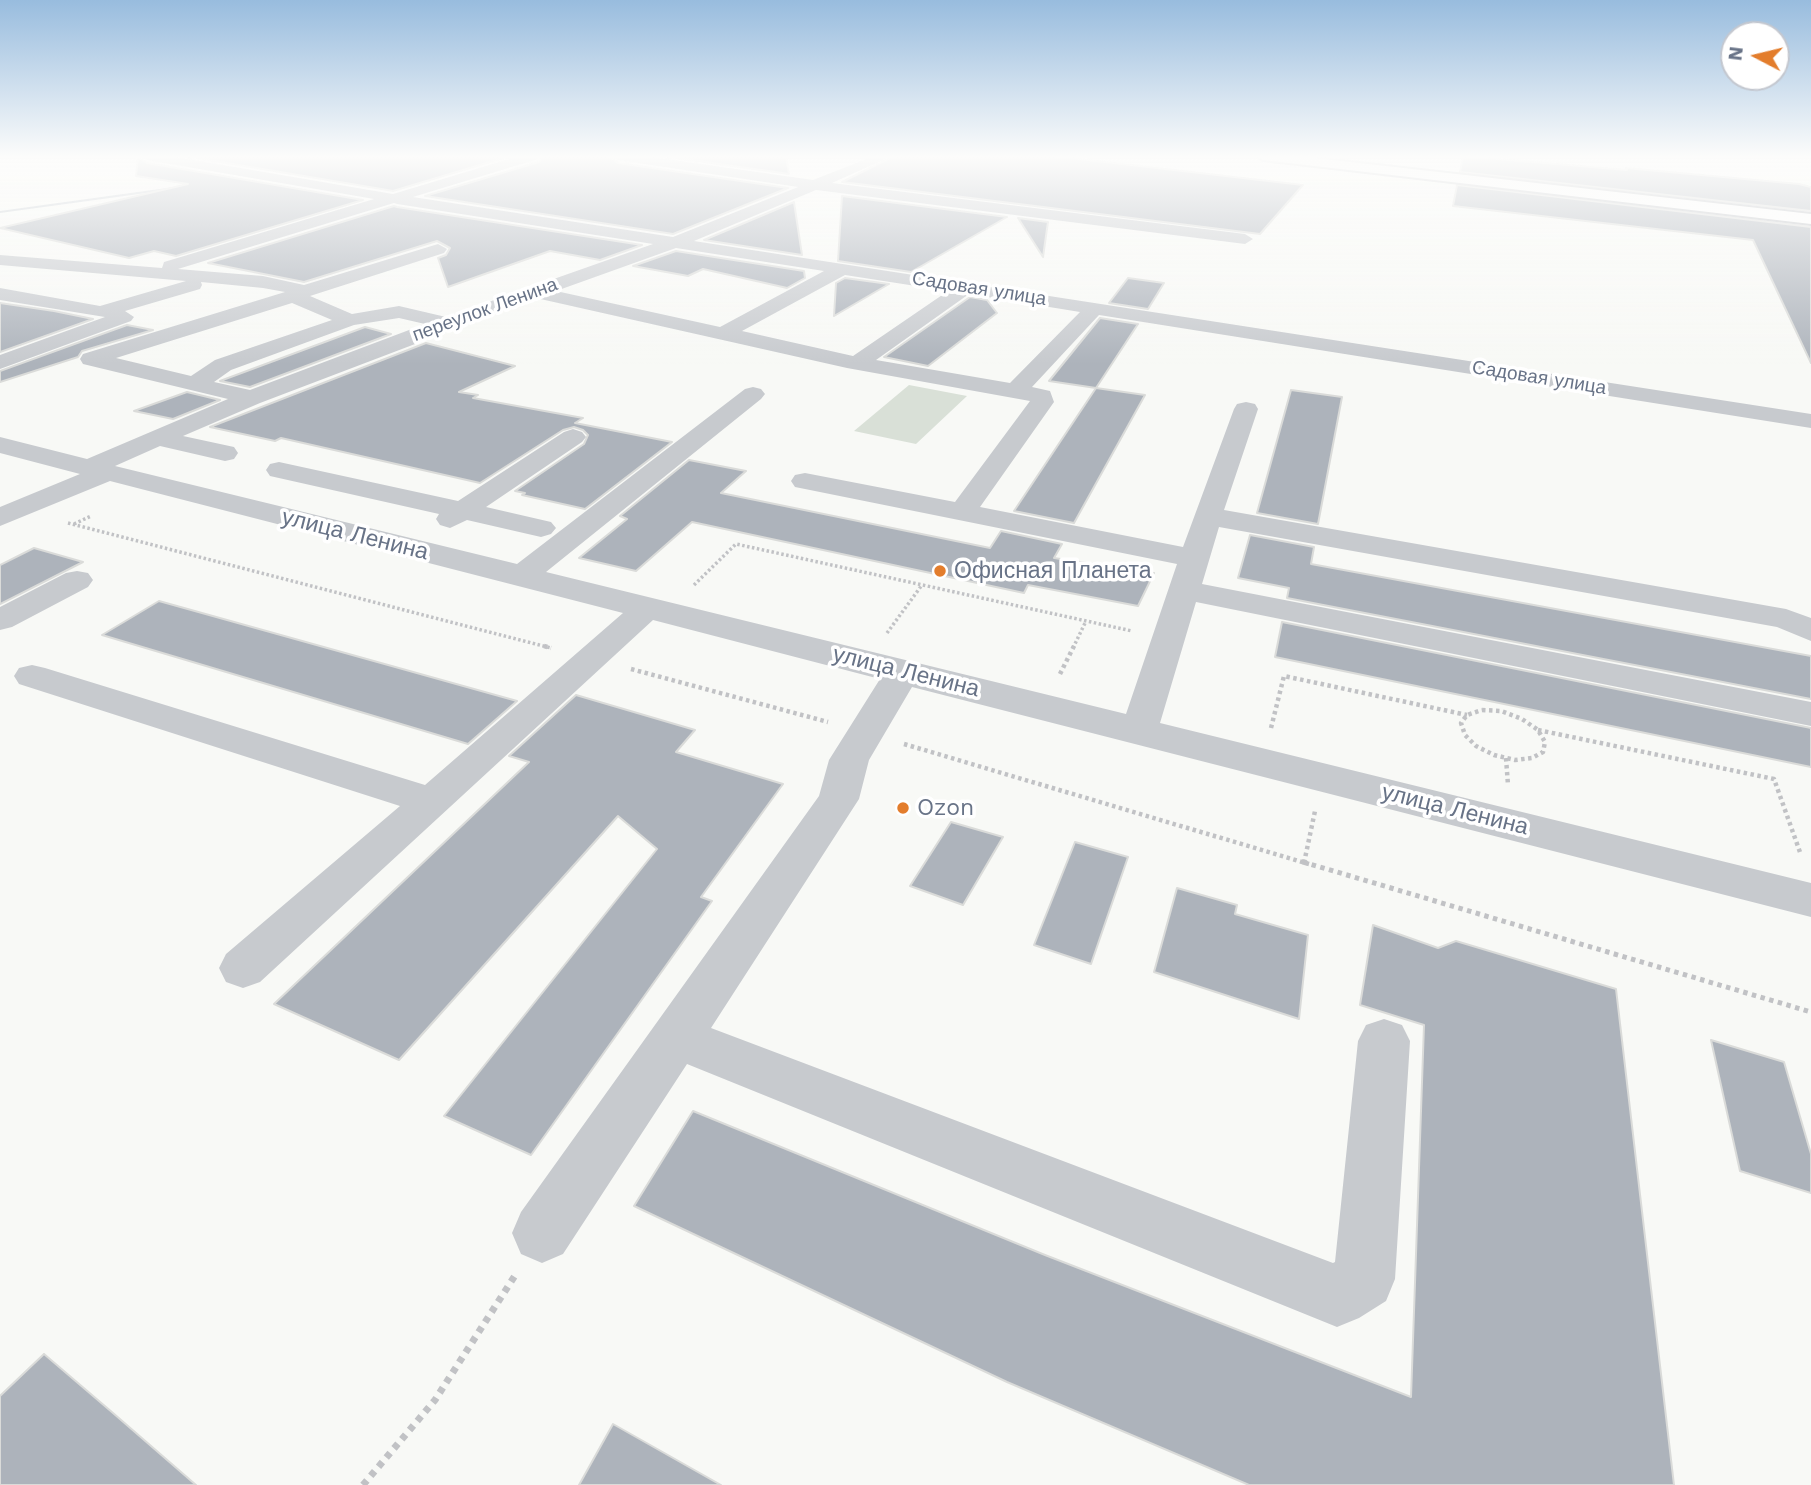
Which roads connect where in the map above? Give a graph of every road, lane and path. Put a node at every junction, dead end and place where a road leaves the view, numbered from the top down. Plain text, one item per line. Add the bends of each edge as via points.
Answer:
1 (308, 225) edge
2 (569, 225) edge
3 (719, 225) edge
4 (1136, 225) edge
5 (1245, 239) dead end
6 (679, 242) junction
7 (438, 249) dead end
8 (0, 260) edge
9 (844, 268) junction
10 (149, 272) junction
11 (215, 278) junction
12 (967, 287) junction
13 (536, 292) junction
14 (299, 293) junction
15 (0, 294) edge
16 (940, 305) junction
17 (1096, 307) junction
18 (968, 309) dead end
19 (101, 312) junction
20 (350, 320) junction
21 (447, 323) junction
22 (1050, 323) dead end
23 (1077, 327) junction
24 (724, 333) junction
25 (8, 338) dead end
26 (47, 345) junction
27 (0, 362) edge
28 (857, 363) junction
29 (197, 383) junction
30 (1016, 390) junction
31 (753, 394) dead end
32 (252, 398) junction
33 (1246, 409) dead end
34 (1811, 421) edge
35 (573, 437) dead end
36 (157, 438) junction
37 (0, 445) edge
38 (225, 453) dead end
39 (97, 470) junction
40 (279, 470) dead end
41 (805, 481) dead end
42 (464, 510) junction
43 (962, 512) junction
44 (8, 513) edge
45 (1208, 516) junction
46 (541, 528) dead end
47 (408, 548) junction
48 (1188, 574) junction
49 (521, 576) junction
50 (77, 580) dead end
51 (922, 585) junction
52 (689, 590) dead end
53 (646, 608) junction
54 (0, 620) edge
55 (1086, 621) junction
56 (1811, 631) edge
57 (1167, 639) junction
58 (893, 654) junction
59 (593, 659) junction
60 (33, 676) dead end
61 (1058, 678) dead end
62 (1811, 713) edge
63 (1467, 715) junction
64 (1271, 729) dead end
65 (1139, 730) junction
66 (1538, 730) junction
67 (866, 732) junction
68 (1506, 758) junction
69 (1508, 785) dead end
70 (431, 802) junction
71 (1801, 855) dead end
72 (1811, 900) edge
73 (243, 968) dead end
74 (1811, 1012) edge
75 (676, 1037) junction
76 (1384, 1041) dead end
77 (542, 1233) joint
78 (363, 1485) edge

1 - 10 street
2 - 6 street, Садовая улица
3 - 6 street, переулок Ленина
4 - 5 street
6 - 9 street, Садовая улица
6 - 13 street, переулок Ленина
7 - 14 street
8 - 10 street
9 - 12 street, Садовая улица
9 - 24 street
10 - 11 street
11 - 14 street via 263,282
11 - 19 street
12 - 16 street
12 - 17 street, Садовая улица
13 - 21 street, переулок Ленина
13 - 24 street
14 - 20 street
14 - 29 street via 91,359
15 - 19 street
16 - 18 street
16 - 28 street
17 - 23 street
17 - 34 street, Садовая улица
19 - 26 street via 125,316
20 - 21 street via 399,312
20 - 29 street via 223,365
21 - 32 street, переулок Ленина
22 - 23 street
23 - 30 street
24 - 28 street
25 - 26 street
26 - 27 street
28 - 30 street
29 - 32 street
30 - 43 street via 1042,396 1042,402
31 - 49 street
32 - 36 street, переулок Ленина
33 - 45 street
35 - 42 street
36 - 38 street
36 - 39 street, переулок Ленина
37 - 39 street, улица Ленина
39 - 44 street, переулок Ленина
39 - 47 street, улица Ленина
40 - 42 street
41 - 43 street
42 - 46 street
42 - 47 street
43 - 48 street
44 - 59 path
45 - 48 street
45 - 56 street via 1786,619
47 - 49 street, улица Ленина
48 - 57 street
48 - 62 street
49 - 53 street, улица Ленина
50 - 54 street
51 - 52 path via 736,544
51 - 55 path
51 - 58 path
53 - 58 street, улица Ленина
53 - 59 street
55 - 57 path
55 - 61 path
57 - 65 street
58 - 65 street, улица Ленина
58 - 67 street
59 - 67 path
59 - 70 street
60 - 70 street
63 - 64 path via 1284,676
63 - 66 path via 1502,711
63 - 68 path via 1461,723 1465,735 1476,746
65 - 72 street, улица Ленина
66 - 68 path via 1545,742 1543,752 1532,758
66 - 71 path via 1774,779
67 - 74 path
67 - 75 street via 849,760 839,799
68 - 69 path
70 - 73 street
75 - 76 street via 1337,1296 1364,1279
75 - 77 street
77 - 78 path via 435,1400

